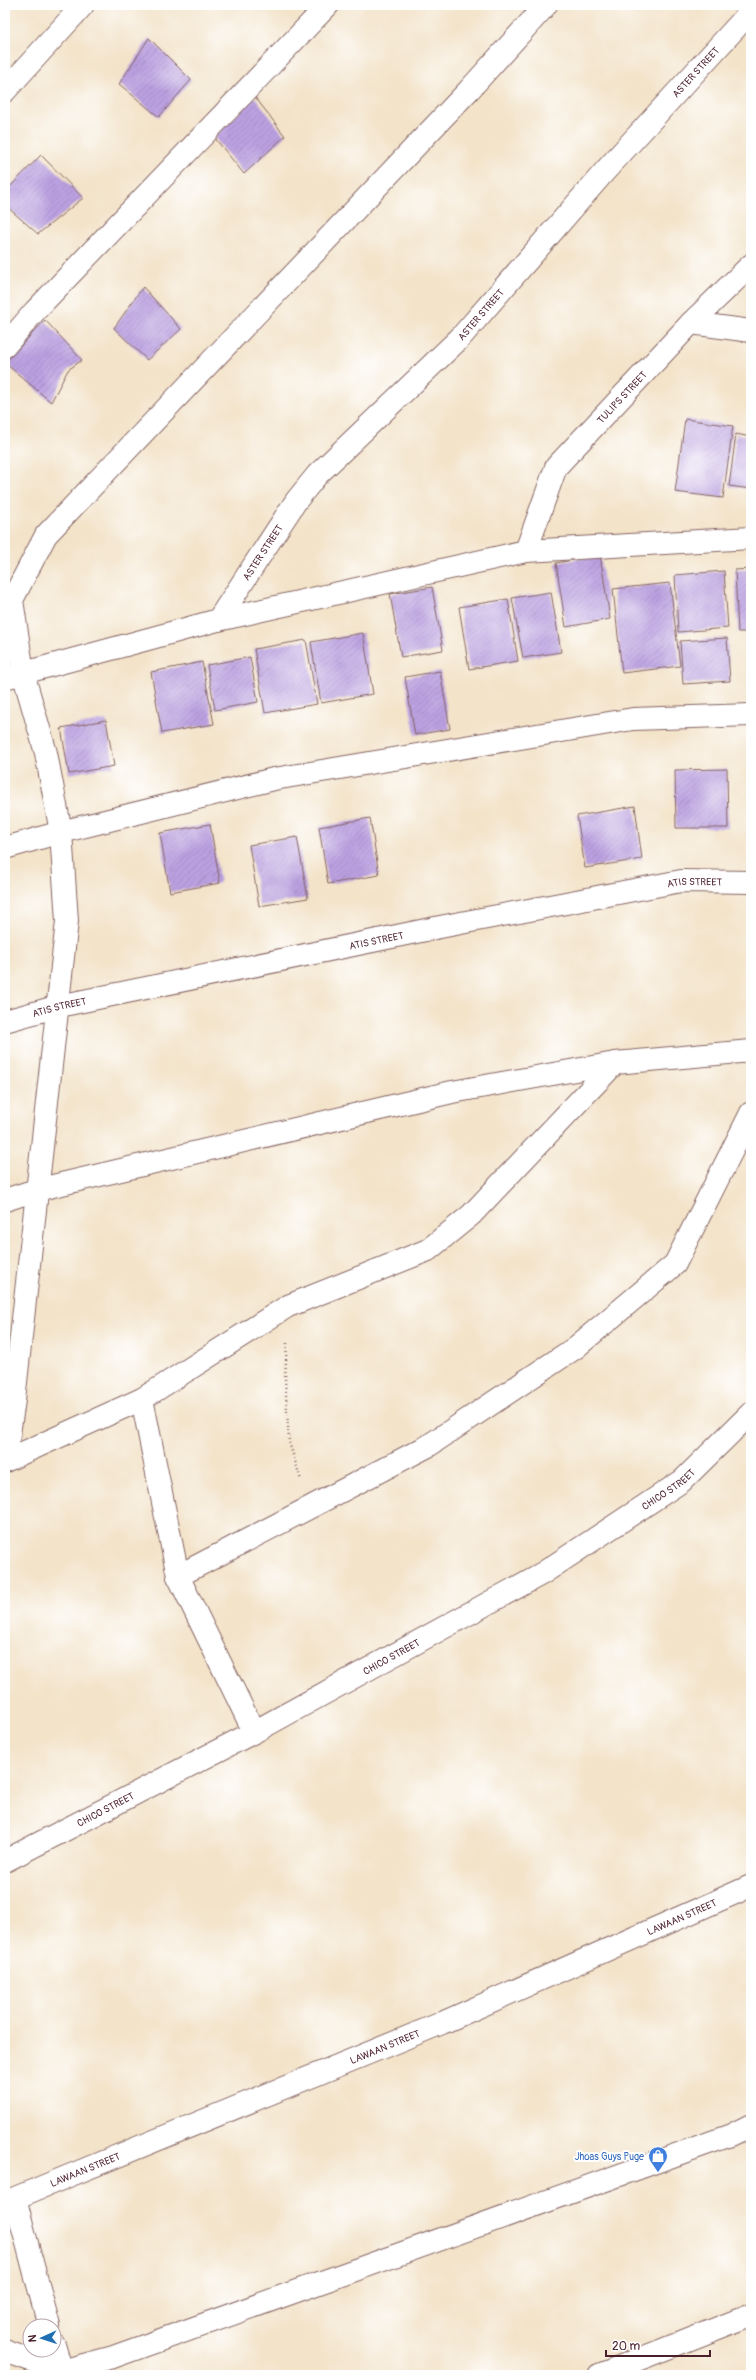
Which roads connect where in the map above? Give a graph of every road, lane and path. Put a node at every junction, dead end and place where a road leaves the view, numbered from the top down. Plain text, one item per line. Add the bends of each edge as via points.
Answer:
1 (83, 5) edge
2 (328, 5) edge
3 (546, 5) edge
4 (751, 11) edge
5 (5, 90) edge
6 (751, 265) edge
7 (691, 323) junction
8 (751, 331) edge
9 (5, 346) edge
10 (751, 538) edge
11 (526, 551) junction
12 (218, 620) junction
13 (14, 675) edge
14 (751, 715) edge
15 (61, 832) junction
16 (5, 848) edge
17 (751, 882) edge
18 (59, 1006) junction
19 (5, 1021) edge
20 (751, 1052) edge
21 (615, 1063) junction
22 (751, 1113) edge
23 (36, 1190) junction
24 (5, 1200) edge
25 (288, 1306) junction
26 (142, 1399) junction
27 (751, 1413) edge
28 (5, 1461) edge
29 (309, 1507) junction
30 (178, 1576) junction
31 (254, 1732) junction
32 (5, 1861) edge
33 (751, 1886) edge
34 (751, 2125) edge
35 (751, 2315) edge
36 (47, 2318) edge
37 (5, 2351) edge
38 (58, 2358) edge
39 (62, 2373) edge
40 (599, 2375) edge

1 - 5 street
2 - 9 street via 35,311
3 - 13 street via 469,90 46,535 12,600
4 - 12 street, ASTER STREET via 605,171 460,338 317,475 296,501
6 - 7 street, TULIPS STREET
7 - 8 street
7 - 11 street, TULIPS STREET via 556,467
10 - 11 street
11 - 12 street
12 - 13 street
13 - 15 street via 46,753
14 - 15 street via 634,719 274,778
15 - 16 street
15 - 18 street via 67,921
17 - 18 street, ATIS STREET via 681,881 446,926
18 - 19 street, ATIS STREET
18 - 23 street
20 - 21 street
21 - 23 street via 452,1092
21 - 25 street via 471,1215 428,1250
22 - 29 street via 675,1264 575,1348 490,1405 428,1446
23 - 24 street
23 - 28 street via 14,1400
25 - 26 street
25 - 29 path via 285,1378 289,1442
26 - 28 street
26 - 30 street
27 - 31 street, CHICO STREET via 682,1481 543,1573
29 - 30 street
30 - 31 street
31 - 32 street, CHICO STREET
33 - 36 street, LAWAAN STREET via 442,2023 15,2198
34 - 39 street via 128,2352
35 - 40 street
37 - 39 street
38 - 39 street

